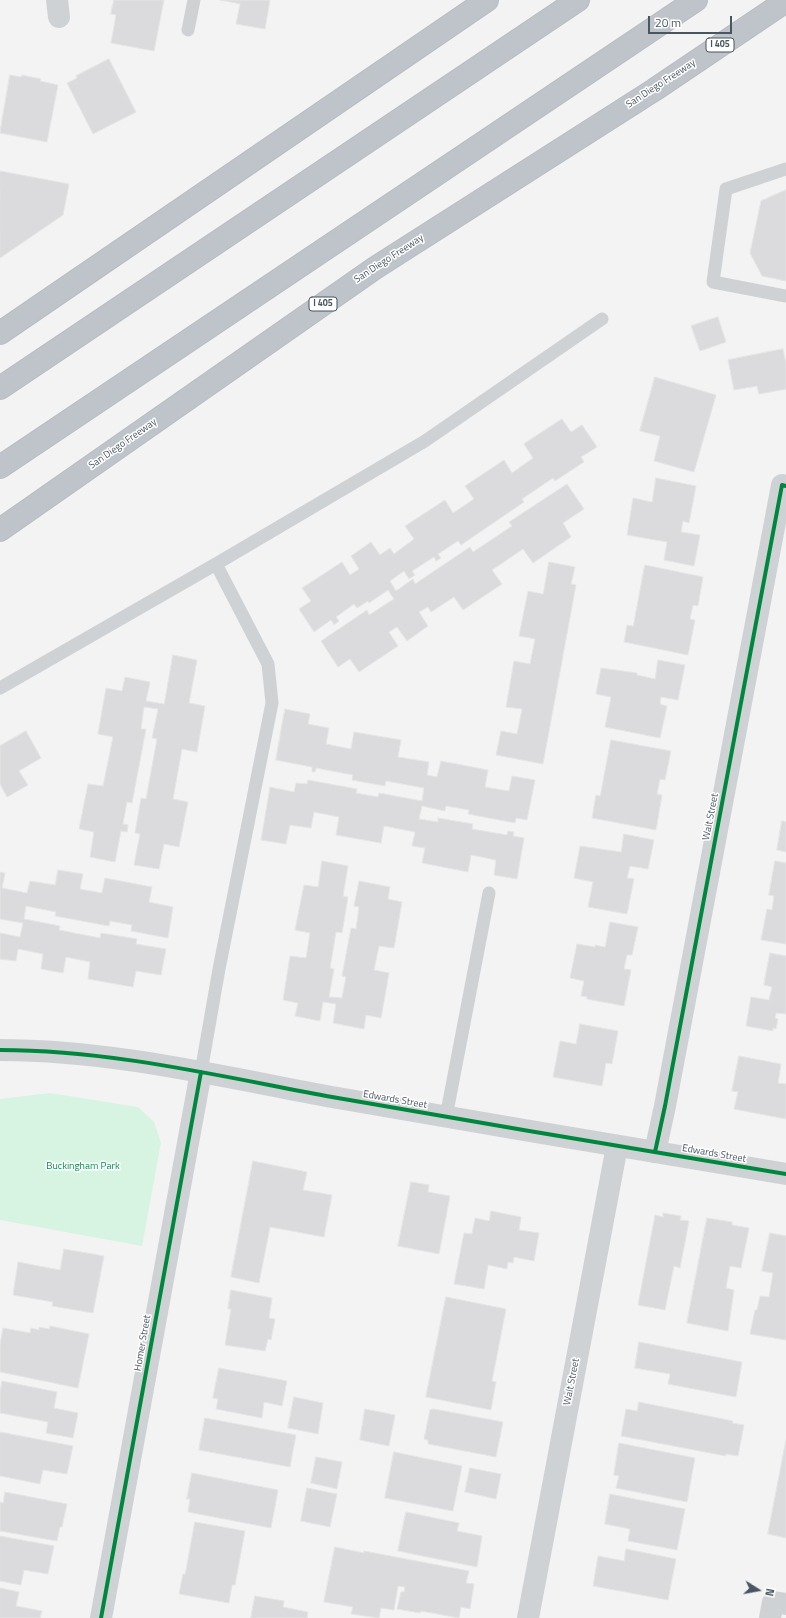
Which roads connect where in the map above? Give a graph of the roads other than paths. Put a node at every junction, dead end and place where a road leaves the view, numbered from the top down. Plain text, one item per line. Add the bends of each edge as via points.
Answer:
1 (194, 0) edge
2 (487, 0) edge
3 (578, 0) edge
4 (696, 0) edge
5 (786, 1) edge
6 (786, 14) edge
7 (188, 30) dead end
8 (654, 90) junction
9 (786, 169) edge
10 (786, 296) edge
11 (602, 319) dead end
12 (0, 333) edge
13 (0, 388) edge
14 (0, 467) edge
15 (784, 485) edge
16 (0, 530) edge
17 (216, 564) junction
18 (0, 688) edge
19 (489, 893) dead end
20 (0, 1050) edge
21 (201, 1072) junction
22 (446, 1117) junction
23 (617, 1146) junction
24 (655, 1152) junction
25 (786, 1174) edge
26 (101, 1618) edge
27 (528, 1618) edge

1 - 7 lane
2 - 12 highway
3 - 13 highway
4 - 14 highway
5 - 8 highway, San Diego Freeway / I 405
6 - 8 highway
8 - 16 highway, San Diego Freeway / I 405 via 375,268
9 - 10 lane via 726,188 713,282
11 - 17 lane via 425,441
15 - 24 street, Walt Street
17 - 18 lane
17 - 21 lane via 268,664 272,703
19 - 22 lane
20 - 21 street, Edwards Street via 40,1050
21 - 22 street, Edwards Street
21 - 26 street, Homer Street
22 - 23 street, Edwards Street
23 - 24 street, Edwards Street
23 - 27 street, Walt Street
24 - 25 street, Edwards Street

